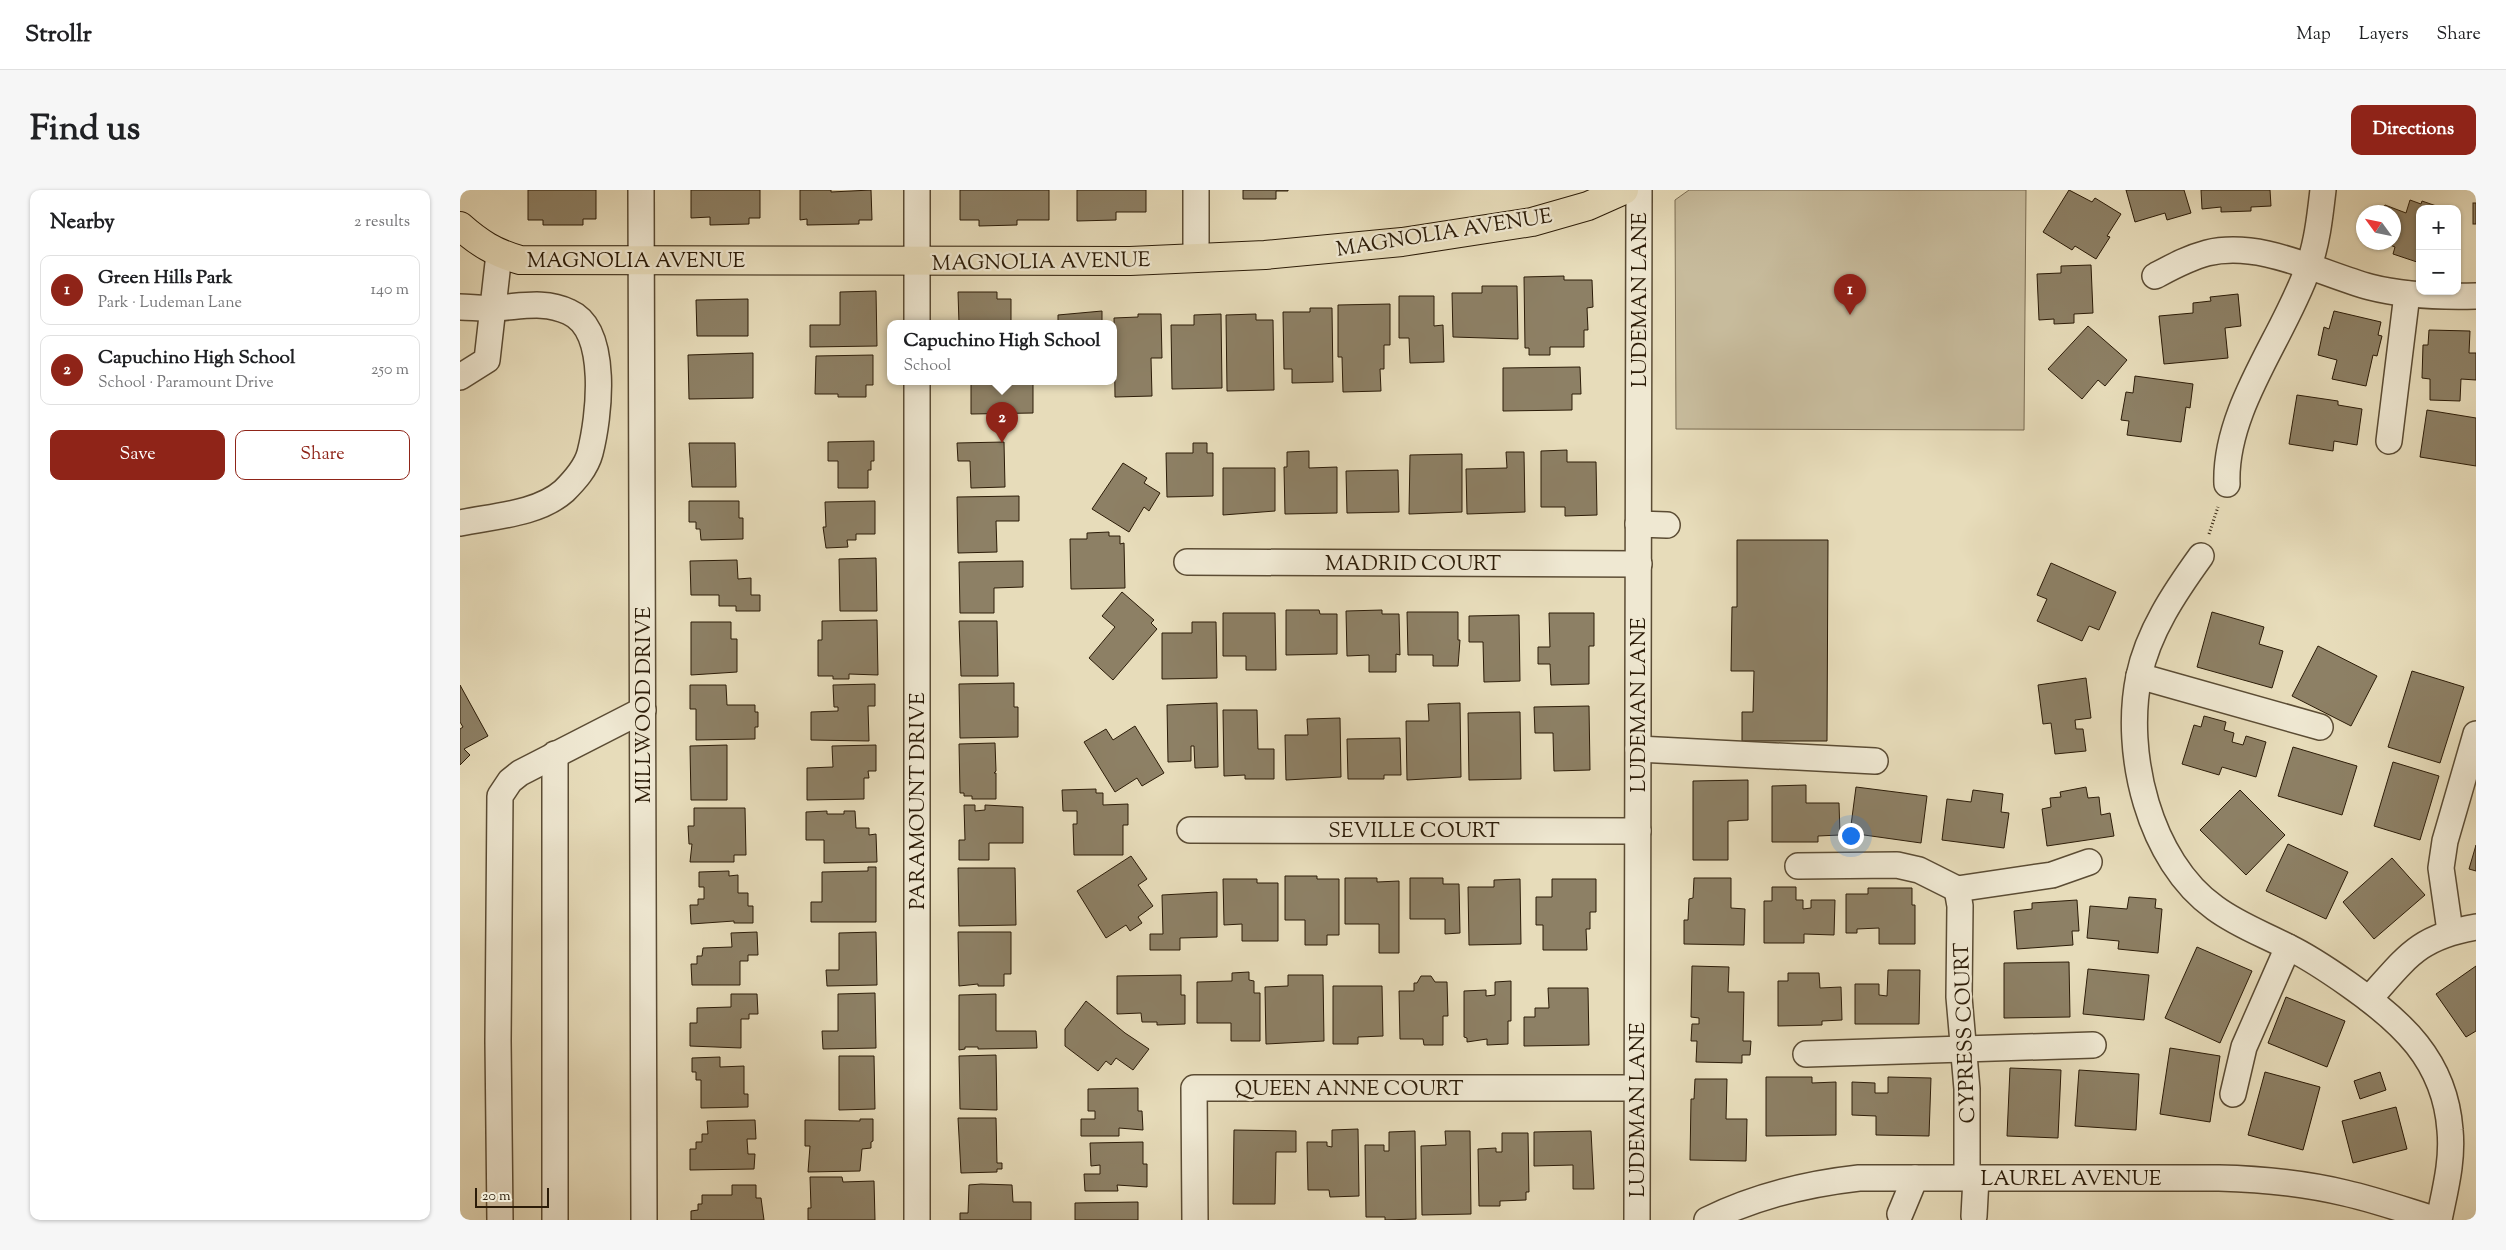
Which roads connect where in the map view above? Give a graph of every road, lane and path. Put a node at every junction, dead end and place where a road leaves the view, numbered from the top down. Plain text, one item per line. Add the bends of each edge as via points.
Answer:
1 (641, 190) edge
2 (916, 190) edge
3 (1196, 190) edge
4 (1624, 190) edge
5 (1639, 190) edge
6 (2323, 190) edge
7 (460, 226) edge
8 (499, 254) junction
9 (1196, 258) junction
10 (641, 260) junction
11 (917, 262) junction
12 (2309, 267) junction
13 (2155, 276) dead end
14 (2407, 294) junction
15 (2476, 296) edge
16 (460, 307) edge
17 (493, 308) junction
18 (917, 320) edge
19 (460, 376) edge
20 (917, 385) edge
21 (2389, 441) dead end
22 (2227, 484) joint
23 (460, 523) edge
24 (1638, 524) junction
25 (1667, 525) dead end
26 (2201, 556) joint
27 (1186, 562) dead end
28 (1639, 564) junction
29 (2139, 676) junction
30 (643, 710) junction
31 (2320, 727) dead end
32 (2476, 734) edge
33 (1638, 749) junction
34 (555, 754) junction
35 (1875, 761) dead end
36 (1190, 830) dead end
37 (1638, 831) junction
38 (2089, 862) dead end
39 (1798, 866) dead end
40 (1957, 889) junction
41 (2476, 927) edge
42 (2450, 931) junction
43 (2288, 947) junction
44 (2369, 999) junction
45 (2093, 1045) dead end
46 (1965, 1049) junction
47 (1806, 1054) dead end
48 (1636, 1088) junction
49 (2233, 1094) dead end
50 (1915, 1178) junction
51 (1971, 1178) junction
52 (1900, 1214) dead end
53 (1974, 1216) dead end
54 (500, 1220) edge
55 (555, 1220) edge
56 (644, 1220) edge
57 (917, 1220) edge
58 (1195, 1220) edge
59 (1637, 1220) edge
60 (1707, 1220) edge
61 (2438, 1220) edge

1 - 10 street, MILLWOOD DRIVE
2 - 11 street
3 - 9 street
4 - 9 main road, MAGNOLIA AVENUE via 1588,206 1542,219 1471,232 1335,249
5 - 24 street, LUDEMAN LANE
6 - 12 street
7 - 8 main road, MAGNOLIA AVENUE via 480,244
8 - 10 main road, MAGNOLIA AVENUE via 520,260
8 - 17 street
9 - 11 main road, MAGNOLIA AVENUE
10 - 11 main road, MAGNOLIA AVENUE
10 - 30 street, MILLWOOD DRIVE
11 - 18 street
12 - 13 street via 2275,256 2234,251 2209,253 2180,262
12 - 14 street via 2370,287
12 - 22 street via 2242,410 2229,448
14 - 15 street
14 - 21 street
16 - 17 street
17 - 19 street via 488,360
17 - 23 street via 543,304 571,312 589,329 597,355 598,402 590,454 579,476 562,492 535,508
20 - 57 street, PARAMOUNT DRIVE
22 - 26 path
24 - 25 street
24 - 28 street, LUDEMAN LANE
26 - 29 street via 2178,588 2150,641
27 - 28 street, MADRID COURT
28 - 33 street, LUDEMAN LANE
29 - 31 street
29 - 43 street via 2134,710 2136,743 2143,790 2158,838 2189,884 2214,907 2242,925
30 - 34 street
30 - 56 street, MILLWOOD DRIVE
32 - 42 street via 2445,841 2441,868
33 - 35 street
33 - 37 street, LUDEMAN LANE
34 - 54 street via 510,780 500,796
34 - 55 street
36 - 37 street, SEVILLE COURT
37 - 48 street, LUDEMAN LANE
38 - 40 street via 2052,875
39 - 40 street via 1897,866 1919,870
40 - 46 street, CYPRESS COURT via 1960,906 1959,990
41 - 42 street
42 - 44 street via 2425,942
43 - 44 street
43 - 49 street via 2244,1047
44 - 61 street via 2403,1027 2427,1057 2442,1091 2450,1130 2450,1169
45 - 46 street
46 - 47 street
46 - 51 street, CYPRESS COURT
48 - 58 street, QUEEN ANNE COURT via 1194,1088
48 - 59 street, LUDEMAN LANE
50 - 51 street, LAUREL AVENUE
50 - 52 street
50 - 60 street, LAUREL AVENUE via 1859,1178 1811,1183
51 - 53 street, CYPRESS COURT
51 - 61 street, LAUREL AVENUE via 2261,1179 2346,1193

